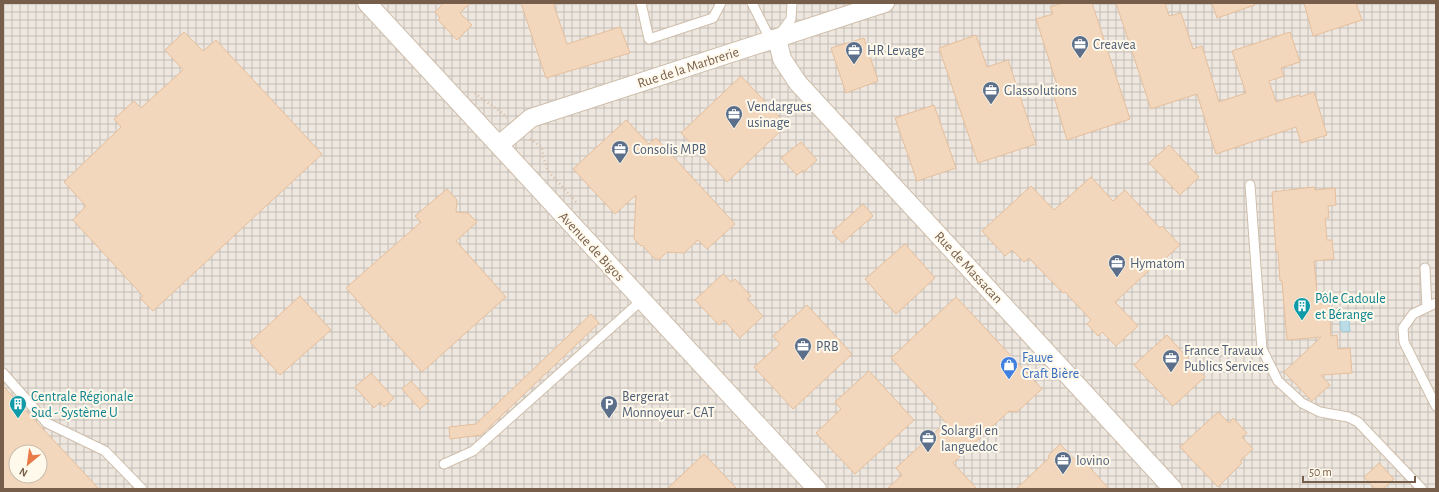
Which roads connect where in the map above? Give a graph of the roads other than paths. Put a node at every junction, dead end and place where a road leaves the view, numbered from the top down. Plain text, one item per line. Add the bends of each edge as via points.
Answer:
1 (367, 3) edge
2 (641, 3) edge
3 (721, 3) edge
4 (752, 3) edge
5 (792, 3) edge
6 (885, 3) edge
7 (777, 38) junction
8 (499, 146) junction
9 (1250, 185) dead end
10 (1425, 268) dead end
11 (642, 300) junction
12 (1436, 303) edge
13 (1427, 307) junction
14 (3, 373) edge
15 (1434, 395) edge
16 (1436, 406) edge
17 (444, 464) dead end
18 (142, 489) edge
19 (818, 489) edge
20 (1173, 489) edge
21 (1422, 489) edge

1 - 8 street, Avenue de Bigos
2 - 3 lane via 649,39 713,18
4 - 7 lane via 767,33
5 - 7 lane via 791,19
6 - 7 street, Rue de la Marbrerie
7 - 8 street, Rue de la Marbrerie via 531,118
7 - 20 street, Rue de Massacan via 782,59 798,83
8 - 11 street, Avenue de Bigos
9 - 21 lane via 1262,349 1278,381 1302,403 1320,412 1348,417 1358,422
10 - 13 lane
11 - 17 lane via 474,451
11 - 19 street, Avenue de Bigos
12 - 13 lane
13 - 15 lane via 1413,314 1403,328 1404,342
14 - 18 lane via 47,423 105,451
15 - 16 lane

